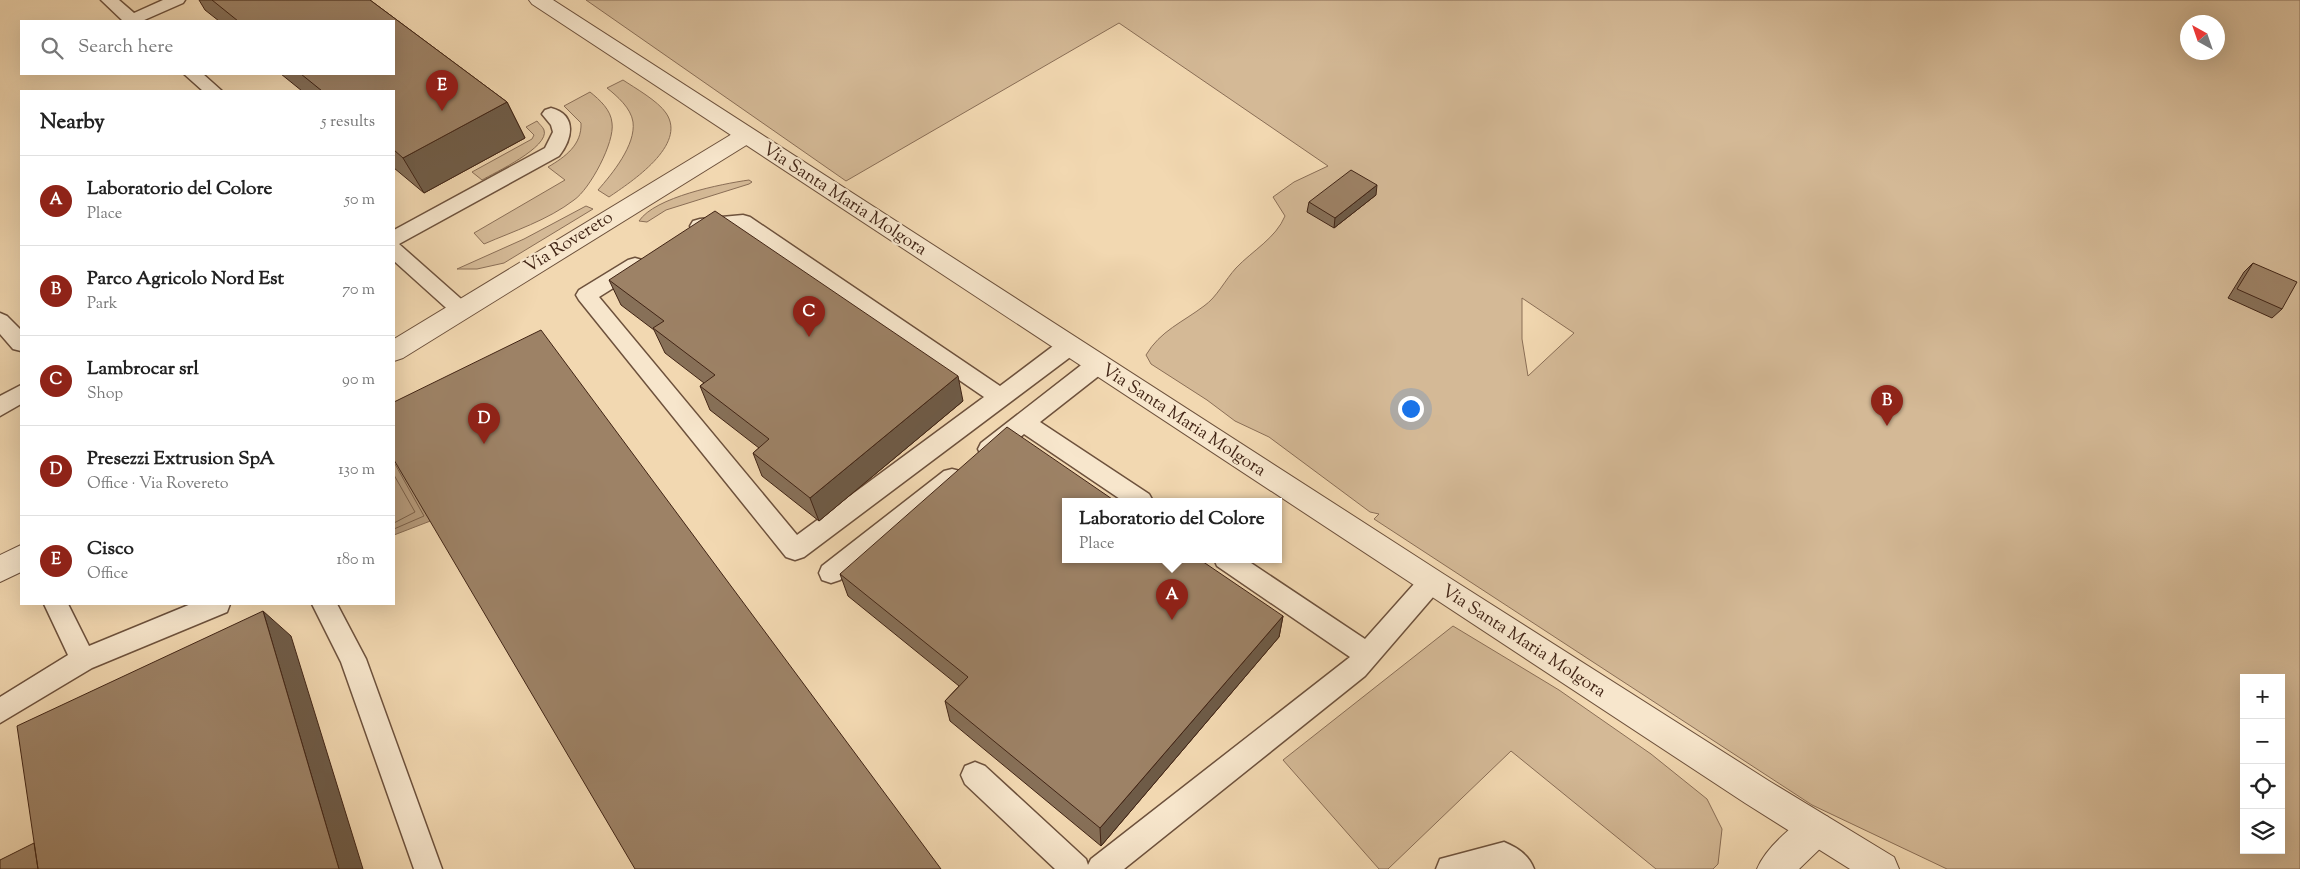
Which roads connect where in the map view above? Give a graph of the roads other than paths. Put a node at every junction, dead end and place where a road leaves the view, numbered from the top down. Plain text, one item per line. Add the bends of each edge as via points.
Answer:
1 (109, 0) edge
2 (177, 0) edge
3 (539, 0) edge
4 (131, 20) edge
5 (134, 20) edge
6 (194, 75) edge
7 (212, 90) edge
8 (551, 114) dead end
9 (745, 136) junction
10 (684, 235) edge
11 (395, 239) edge
12 (395, 251) edge
13 (652, 255) edge
14 (461, 310) junction
15 (0, 321) edge
16 (20, 342) edge
17 (1069, 346) junction
18 (395, 350) edge
19 (1097, 365) junction
20 (20, 394) edge
21 (1000, 397) junction
22 (0, 407) edge
23 (1024, 422) junction
24 (1137, 498) edge
25 (20, 559) edge
26 (1232, 563) edge
27 (0, 569) edge
28 (831, 573) dead end
29 (1431, 582) junction
30 (56, 605) edge
31 (216, 605) edge
32 (325, 605) edge
33 (1368, 655) junction
34 (83, 660) junction
35 (0, 712) edge
36 (975, 775) dead end
37 (1816, 829) junction
38 (428, 869) edge
39 (1076, 869) edge
40 (1101, 869) edge
41 (1450, 869) edge
42 (1520, 869) edge
43 (1774, 869) edge
44 (1882, 869) edge

1 - 4 lane
2 - 5 lane
3 - 9 street, Via Santa Maria Molgora
6 - 7 lane
8 - 11 lane via 560,121 562,133 552,152
9 - 14 street, Via Rovereto
9 - 17 street, Via Santa Maria Molgora
10 - 21 lane via 701,225 742,222
12 - 14 lane
13 - 21 lane via 586,295 795,550
14 - 18 street, Via Rovereto
15 - 16 lane
17 - 19 street, Via Santa Maria Molgora
17 - 21 lane
19 - 23 lane
19 - 29 street, Via Santa Maria Molgora
20 - 22 lane
23 - 24 lane
23 - 28 lane
25 - 27 street
26 - 33 lane
29 - 33 lane
29 - 37 street, Via Santa Maria Molgora
30 - 34 lane
31 - 34 lane
32 - 38 lane via 353,659
33 - 40 lane via 1356,668
34 - 35 lane
36 - 39 lane
37 - 43 street
37 - 44 street, Via Santa Maria Molgora
41 - 42 lane via 1504,856

